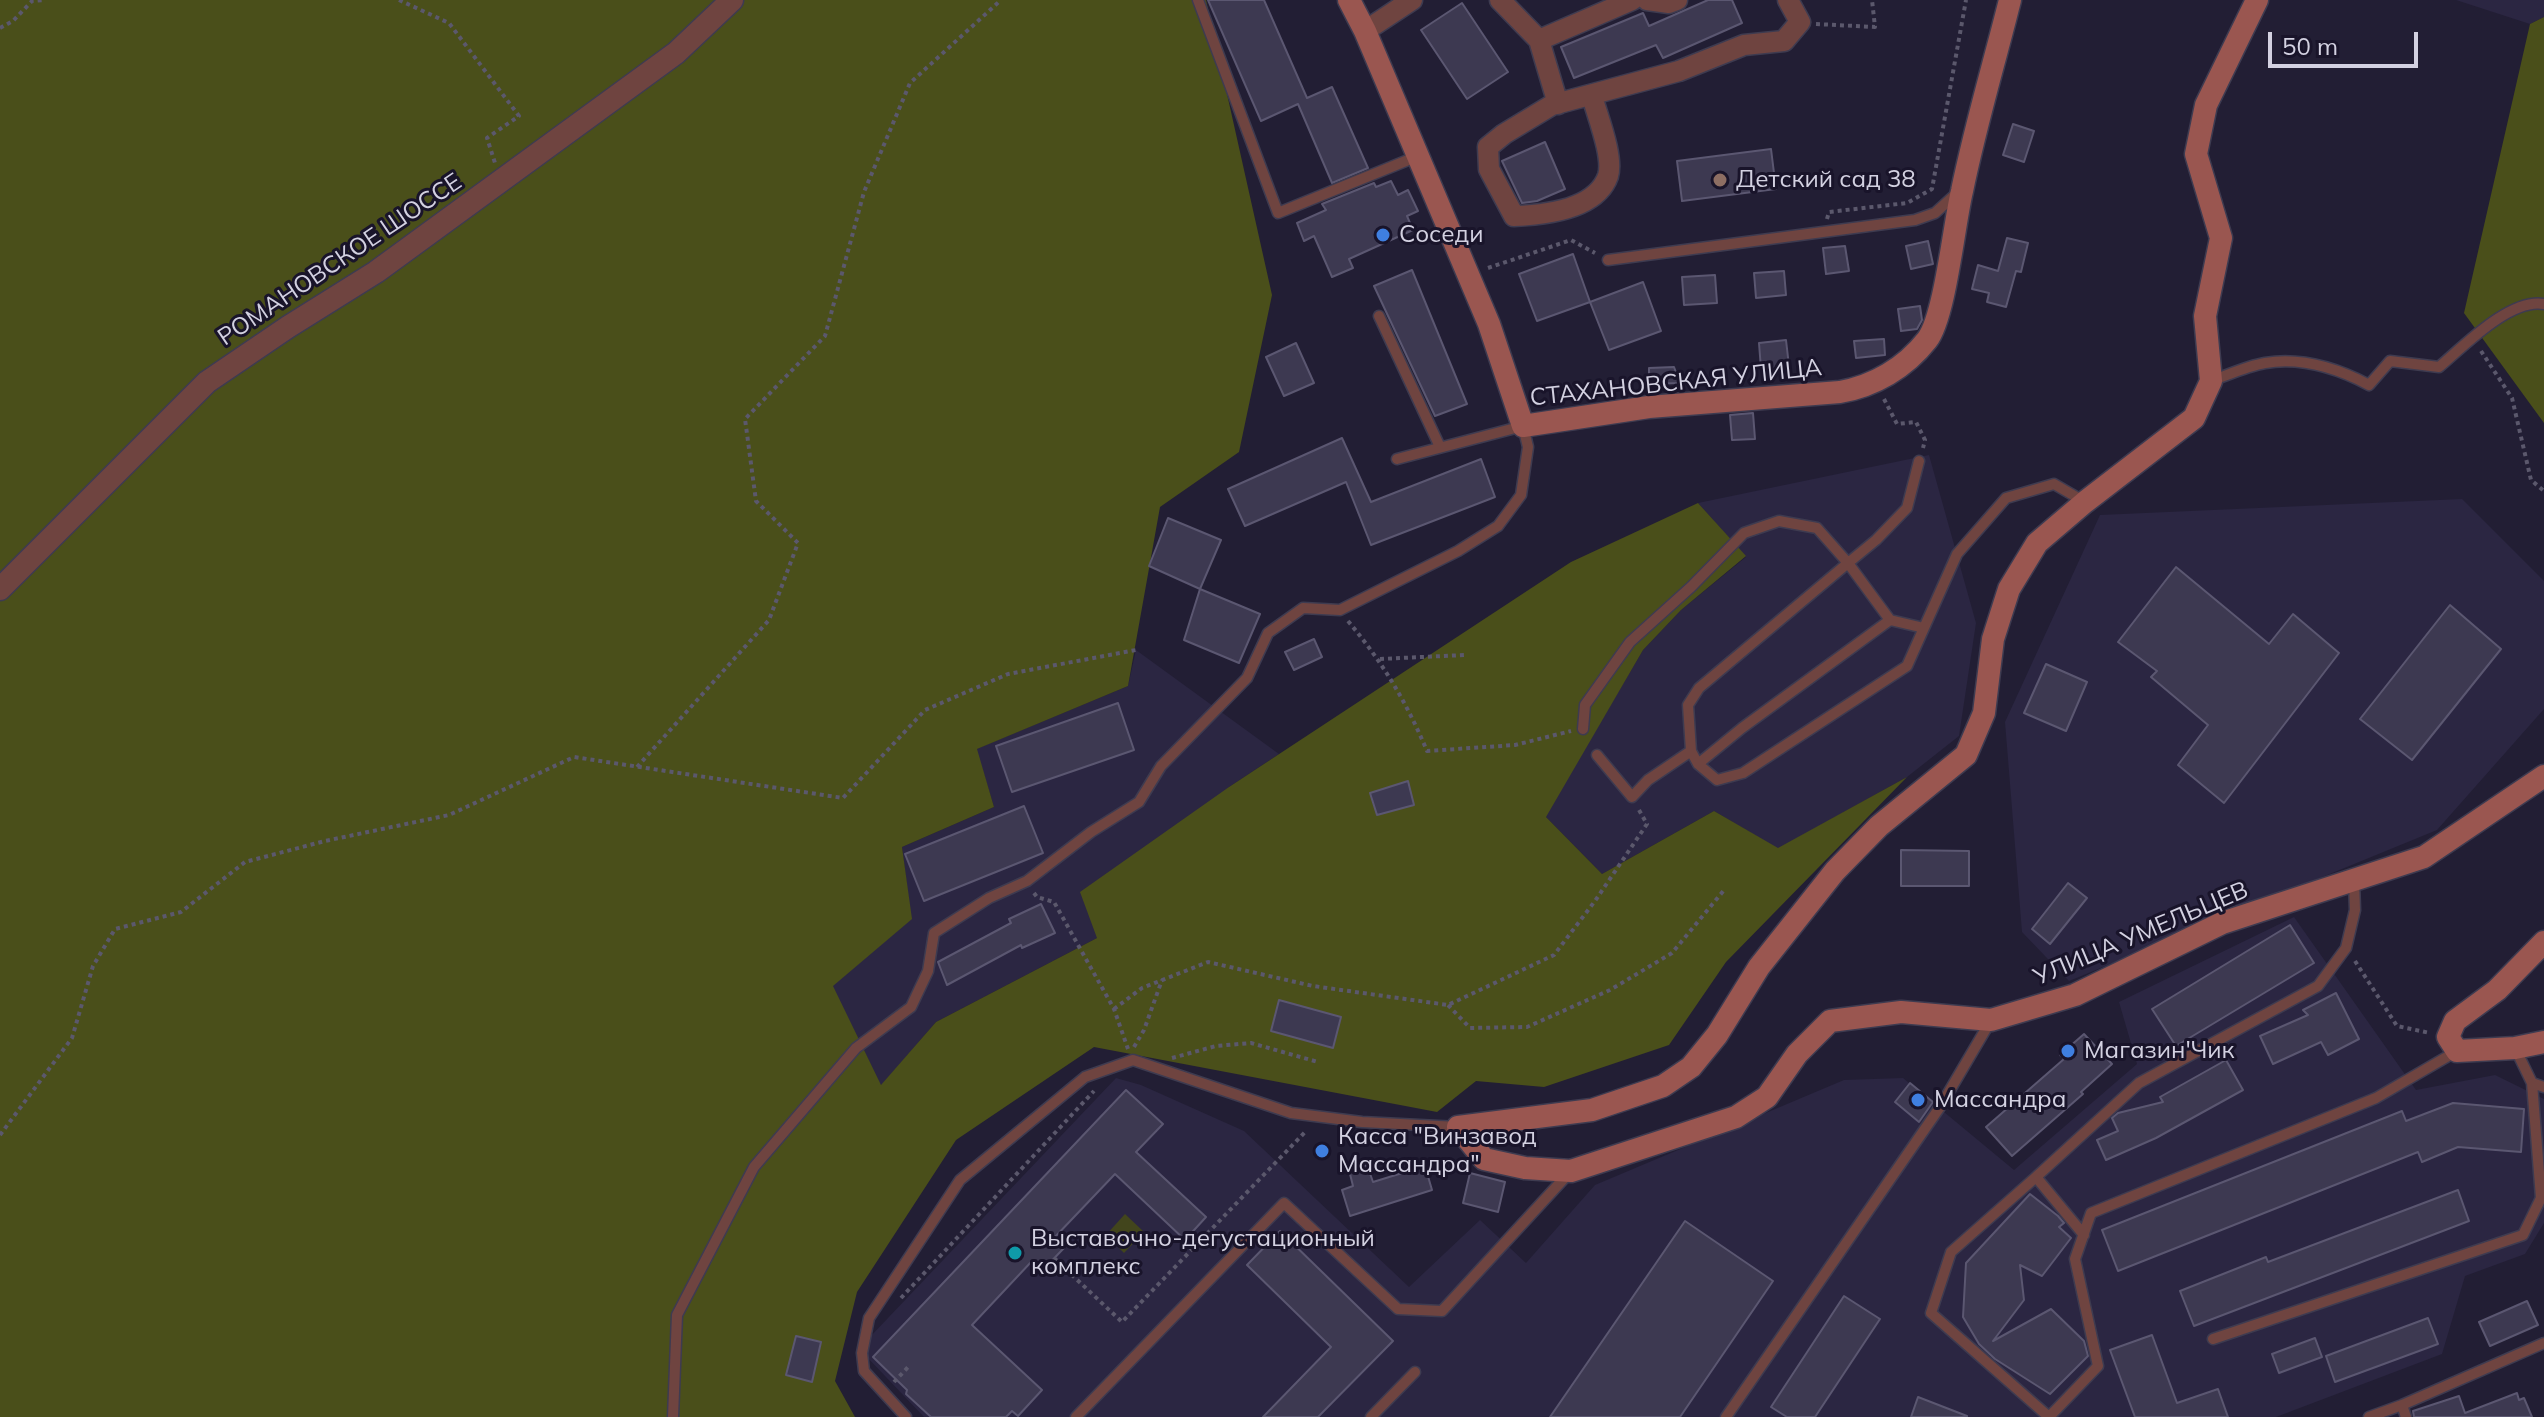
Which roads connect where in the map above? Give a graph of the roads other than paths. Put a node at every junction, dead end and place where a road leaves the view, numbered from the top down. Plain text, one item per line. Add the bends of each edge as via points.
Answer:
1 (732, 0) edge
2 (1198, 0) edge
3 (1349, 0) edge
4 (1412, 0) edge
5 (1500, 0) edge
6 (1632, 0) edge
7 (1647, 0) edge
8 (1677, 0) edge
9 (1788, 0) edge
10 (2010, 0) edge
11 (2257, 0) edge
12 (1365, 31) junction
13 (1539, 40) junction
14 (1592, 96) junction
15 (1558, 104) junction
16 (1418, 156) junction
17 (1962, 189) junction
18 (1608, 260) road end
19 (2544, 304) edge
20 (1379, 316) dead end
21 (2211, 381) junction
22 (1523, 426) junction
23 (1440, 447) junction
24 (1397, 459) dead end
25 (1919, 461) road end
26 (2085, 502) junction
27 (1848, 563) junction
28 (0, 589) edge
29 (1890, 620) junction
30 (1924, 628) junction
31 (1583, 729) road end
32 (1691, 751) junction
33 (1597, 755) dead end
34 (1698, 764) junction
35 (2544, 776) edge
36 (2354, 881) junction
37 (2544, 942) edge
38 (1991, 1020) junction
39 (2544, 1042) edge
40 (2452, 1044) junction
41 (2515, 1048) junction
42 (2532, 1083) junction
43 (2544, 1087) edge
44 (1458, 1127) junction
45 (1571, 1171) junction
46 (2036, 1177) junction
47 (2084, 1235) junction
48 (2213, 1339) dead end
49 (2544, 1343) edge
50 (1415, 1372) dead end
51 (2402, 1405) junction
52 (673, 1417) edge
53 (906, 1417) edge
54 (1076, 1417) edge
55 (1371, 1417) edge
56 (1726, 1417) edge
57 (2049, 1417) edge
58 (2369, 1417) edge
59 (2406, 1417) edge

1 - 28 street, РОМАНОВСКОЕ ШОССЕ via 676,53 376,272 207,382
2 - 16 lane via 1278,213
3 - 12 main road, СТАХАНОВСКАЯ УЛИЦА
4 - 12 street
5 - 13 street
6 - 13 street
7 - 8 street
9 - 14 street via 1800,22 1784,41 1744,45
10 - 17 main road, СТАХАНОВСКАЯ УЛИЦА
11 - 21 main road via 2206,105 2196,154 2221,238 2205,316
12 - 16 main road, СТАХАНОВСКАЯ УЛИЦА
13 - 15 street
14 - 15 street
14 - 15 street via 1608,176 1577,206 1547,215 1514,216 1489,169 1488,147
16 - 22 main road, СТАХАНОВСКАЯ УЛИЦА via 1489,324
17 - 18 lane via 1935,213 1915,220
17 - 22 main road, СТАХАНОВСКАЯ УЛИЦА via 1942,302 1929,338 1876,381 1840,392 1649,407
19 - 21 lane via 2532,302 2493,322 2439,367 2390,361 2369,385 2310,362 2265,363
20 - 23 lane
21 - 26 main road via 2194,418
22 - 23 lane
22 - 52 lane via 1528,447 1521,495 1498,526 1340,610 1303,608 1268,633 1247,678 1161,766 1139,802 1027,881 934,933 928,971 911,1007 856,1048 754,1167 677,1315
23 - 24 lane
25 - 27 lane via 1907,508
26 - 30 lane via 2054,484 2006,498 1957,554
26 - 44 main road via 2037,543 2009,589 1993,639 1984,713 1966,755 1879,826 1835,871 1759,967 1691,1067 1663,1086 1592,1110
27 - 29 lane
27 - 31 lane via 1817,528 1779,521 1744,533 1630,642 1585,705
27 - 32 lane via 1699,688 1688,705
29 - 30 lane
29 - 34 lane
30 - 34 lane via 1907,666 1743,773 1717,780
32 - 33 lane via 1632,797
32 - 34 lane
35 - 36 main road, УЛИЦА УМЕЛЬЦЕВ via 2424,857
36 - 38 main road, УЛИЦА УМЕЛЬЦЕВ via 2222,923 2075,995
36 - 46 lane via 2355,910 2346,948 2318,986 2139,1083
37 - 40 main road via 2497,990 2455,1021
38 - 45 main road, УЛИЦА УМЕЛЬЦЕВ via 1901,1012 1830,1021 1797,1054 1767,1097 1736,1117
38 - 56 lane via 1940,1107
39 - 41 main road
40 - 41 main road
40 - 47 lane via 2376,1098 2091,1213
41 - 42 lane
42 - 43 lane
42 - 48 lane via 2541,1198 2523,1235
44 - 45 main road, УЛИЦА УМЕЛЬЦЕВ via 1484,1159
44 - 53 lane via 1291,1113 1133,1060 1085,1077 960,1180 869,1318 864,1371
45 - 54 lane via 1442,1311 1398,1309 1284,1203
46 - 47 lane
46 - 57 lane via 1951,1252 1931,1313
47 - 57 lane via 2075,1259 2098,1366
49 - 51 lane
50 - 55 lane
51 - 58 lane
51 - 59 lane

